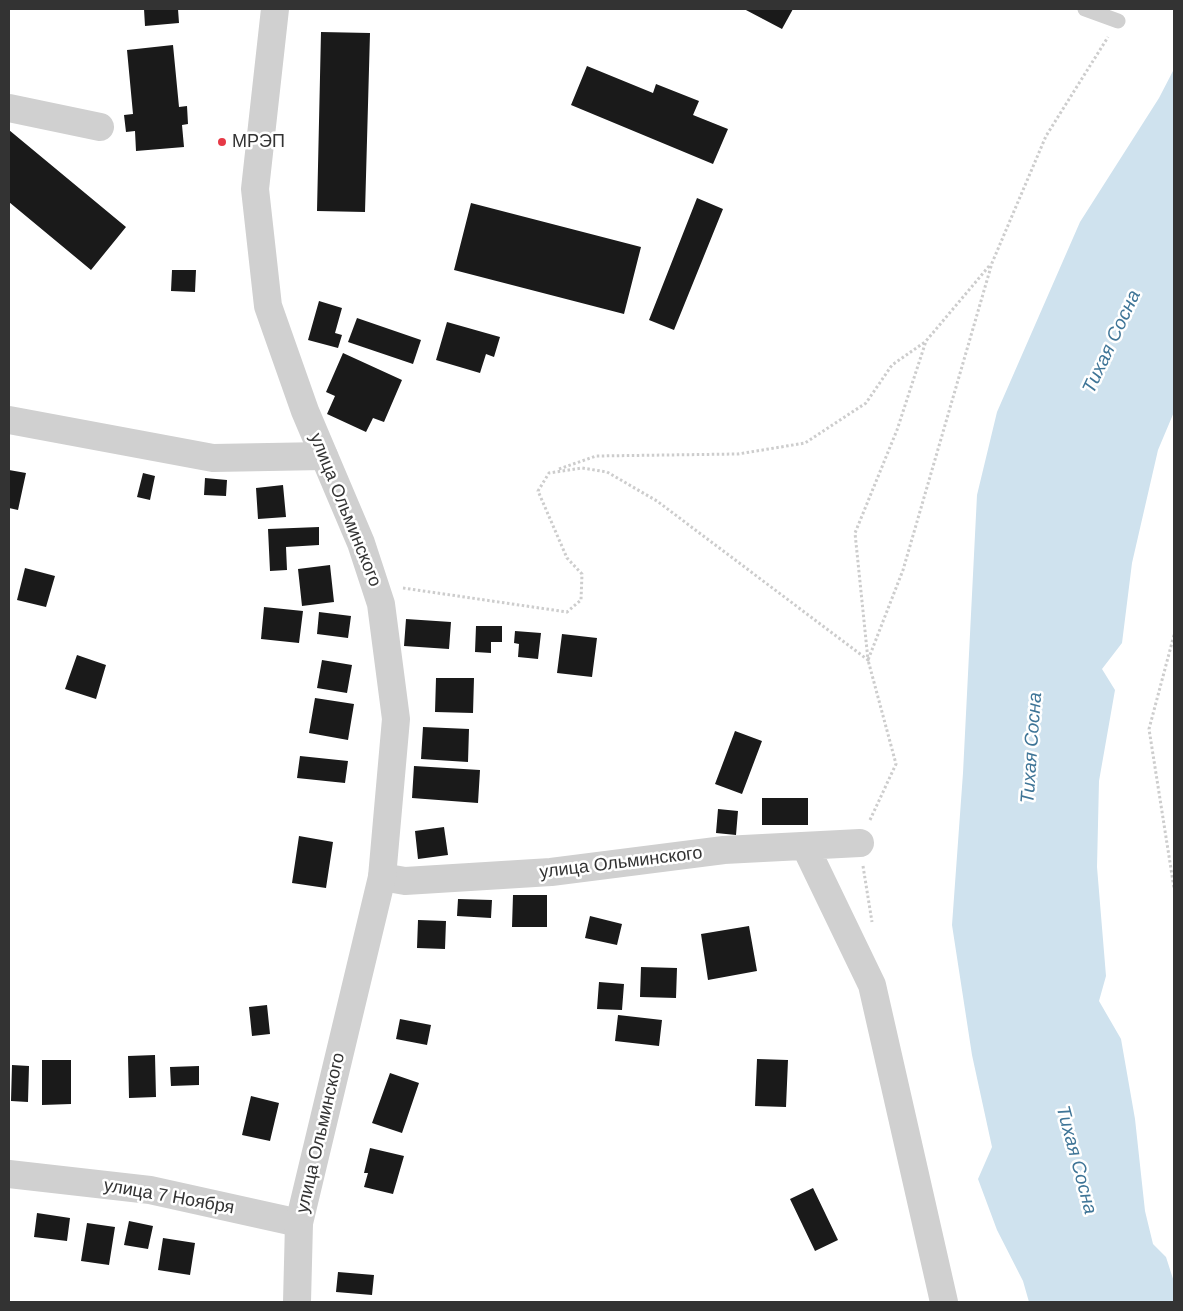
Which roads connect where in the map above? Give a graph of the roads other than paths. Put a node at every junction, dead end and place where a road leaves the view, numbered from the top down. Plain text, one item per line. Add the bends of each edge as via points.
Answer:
1 (275, 9) edge
2 (1085, 9) edge
3 (1118, 21) road end
4 (9, 108) edge
5 (100, 127) dead end
6 (9, 420) edge
7 (324, 456) junction
8 (860, 842) road end
9 (805, 846) junction
10 (382, 877) junction
11 (9, 1174) edge
12 (299, 1223) junction
13 (297, 1302) edge
14 (944, 1302) edge

1 - 7 street, улица Ольминского via 255,189 268,306
2 - 3 lane
4 - 5 street
6 - 7 street via 212,458
7 - 10 street, улица Ольминского via 382,604 396,720
8 - 9 street, улица Ольминского
9 - 10 street, улица Ольминского via 724,850 551,872 404,881
9 - 14 street via 872,985
10 - 12 street, улица Ольминского
11 - 12 street, улица 7 Ноября via 150,1190
12 - 13 street, улица Ольминского

